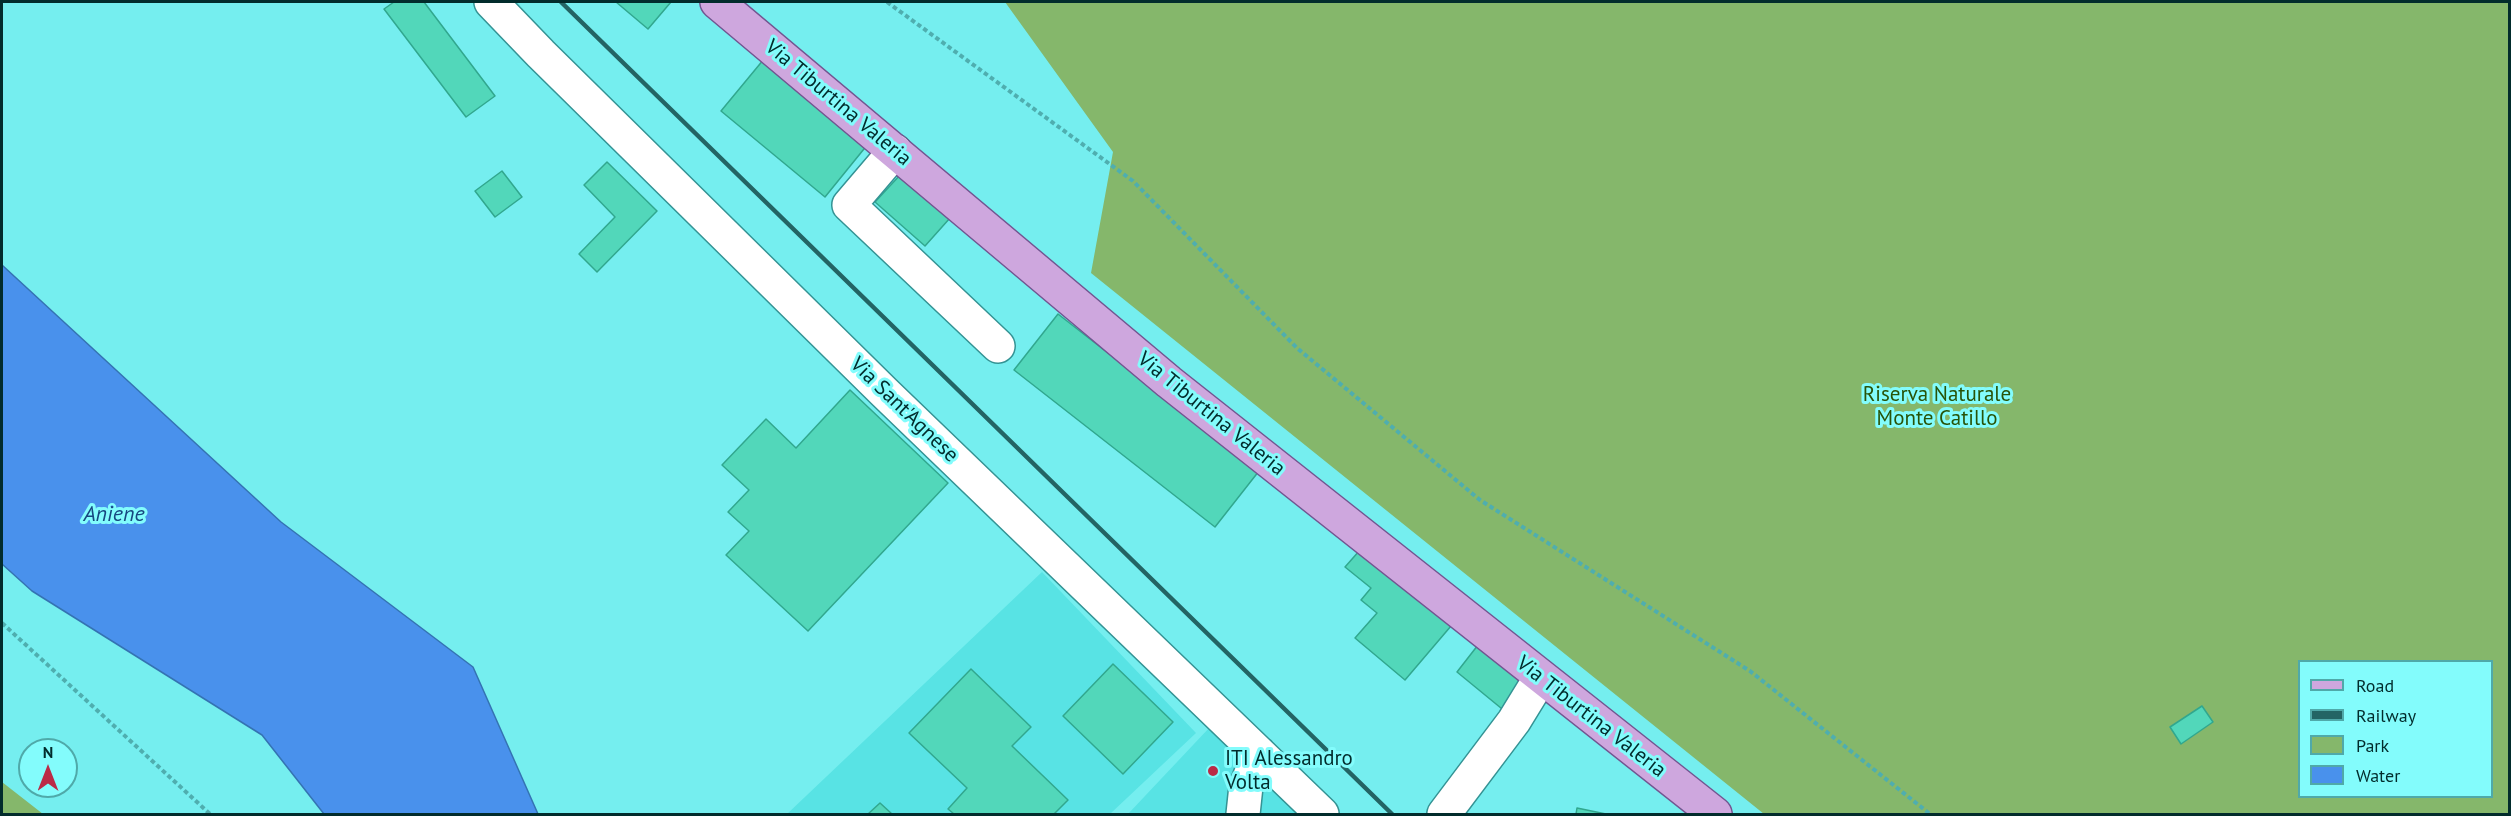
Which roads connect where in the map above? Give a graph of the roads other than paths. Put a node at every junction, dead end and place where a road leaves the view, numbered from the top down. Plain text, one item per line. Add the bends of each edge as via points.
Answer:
1 (490, 2) edge
2 (717, 2) edge
3 (895, 151) junction
4 (998, 346) dead end
5 (1541, 677) junction
6 (1259, 753) junction
7 (1448, 811) edge
8 (1243, 814) edge
9 (1322, 814) edge
10 (1715, 814) edge

1 - 6 street, Via Sant'Agnese via 893,400
2 - 3 main road, Via Tiburtina Valeria
3 - 4 street via 849,205
3 - 5 main road, Via Tiburtina Valeria via 1169,382
5 - 7 street
5 - 10 main road, Via Tiburtina Valeria
6 - 8 street via 1246,786
6 - 9 street, Via Sant'Agnese

